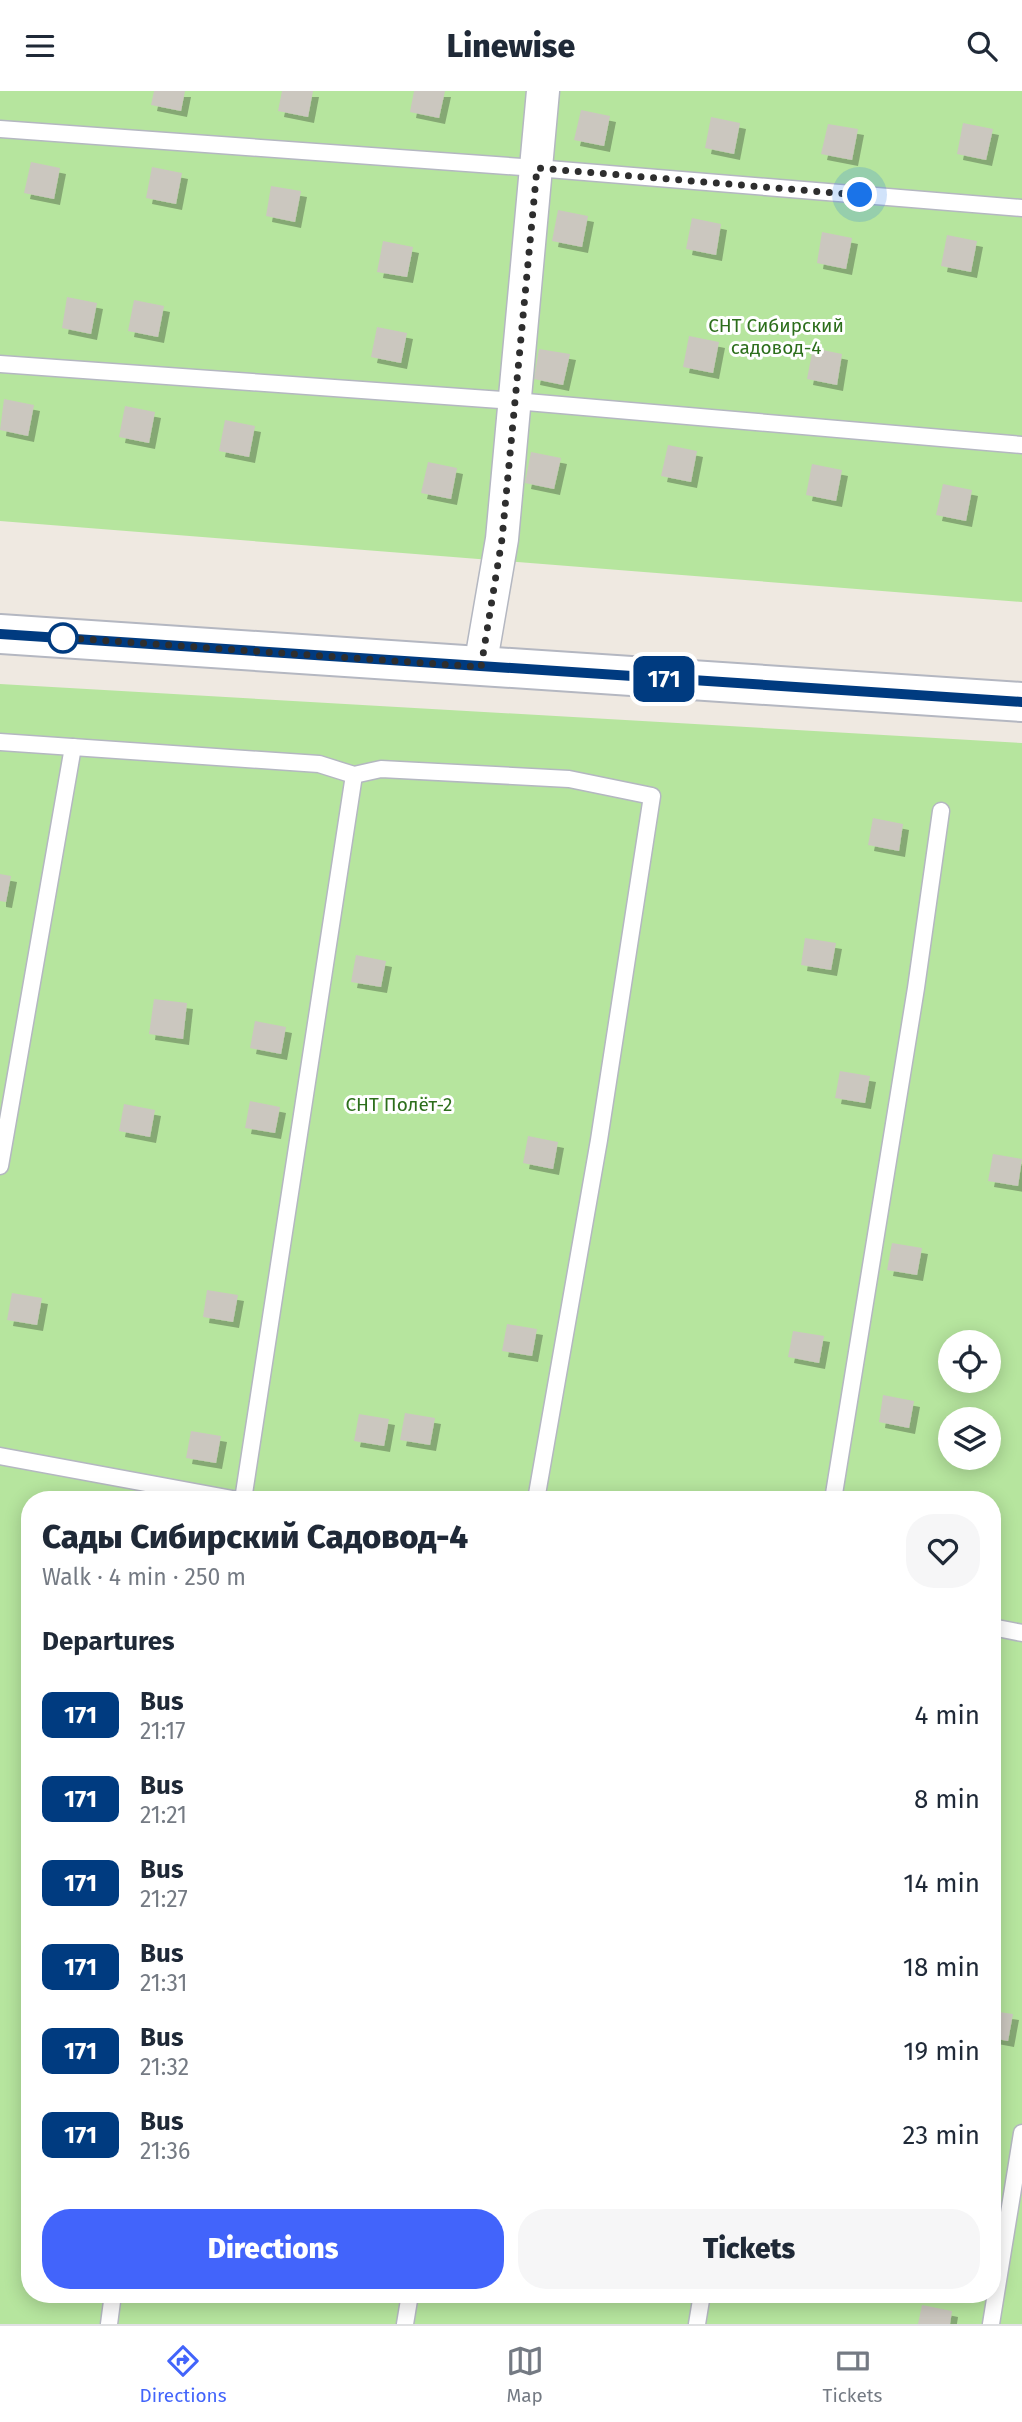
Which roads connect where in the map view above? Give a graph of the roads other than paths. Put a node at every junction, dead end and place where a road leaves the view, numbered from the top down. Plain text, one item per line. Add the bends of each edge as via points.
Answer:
1 (542, 91) edge
2 (0, 129) edge
3 (537, 168) junction
4 (1022, 208) edge
5 (0, 364) edge
6 (516, 401) junction
7 (1022, 445) edge
8 (0, 634) edge
9 (481, 667) junction
10 (1022, 702) edge
11 (0, 743) edge
12 (73, 747) junction
13 (354, 775) junction
14 (941, 811) dead end
15 (0, 1166) edge
16 (0, 1456) edge
17 (189, 1491) edge
18 (244, 1491) edge
19 (538, 1491) edge
20 (835, 1491) edge
21 (1001, 1629) edge
22 (1022, 1633) edge
23 (1022, 2133) edge
24 (1001, 2262) edge
25 (112, 2303) edge
26 (408, 2303) edge
27 (700, 2303) edge
28 (994, 2303) edge
29 (108, 2324) edge
30 (405, 2324) edge
31 (697, 2324) edge
32 (991, 2324) edge

1 - 3 street
2 - 3 lane
3 - 4 lane
3 - 6 street
5 - 6 lane
6 - 7 lane
6 - 9 street via 502,539
8 - 9 street
9 - 10 street
11 - 12 lane
12 - 13 lane via 319,764
12 - 15 lane
13 - 18 lane
13 - 19 lane via 381,769 569,779 652,796 599,1140
14 - 20 lane
16 - 17 lane
21 - 22 lane
23 - 24 lane
25 - 29 lane
26 - 30 lane
27 - 31 lane
28 - 32 lane

